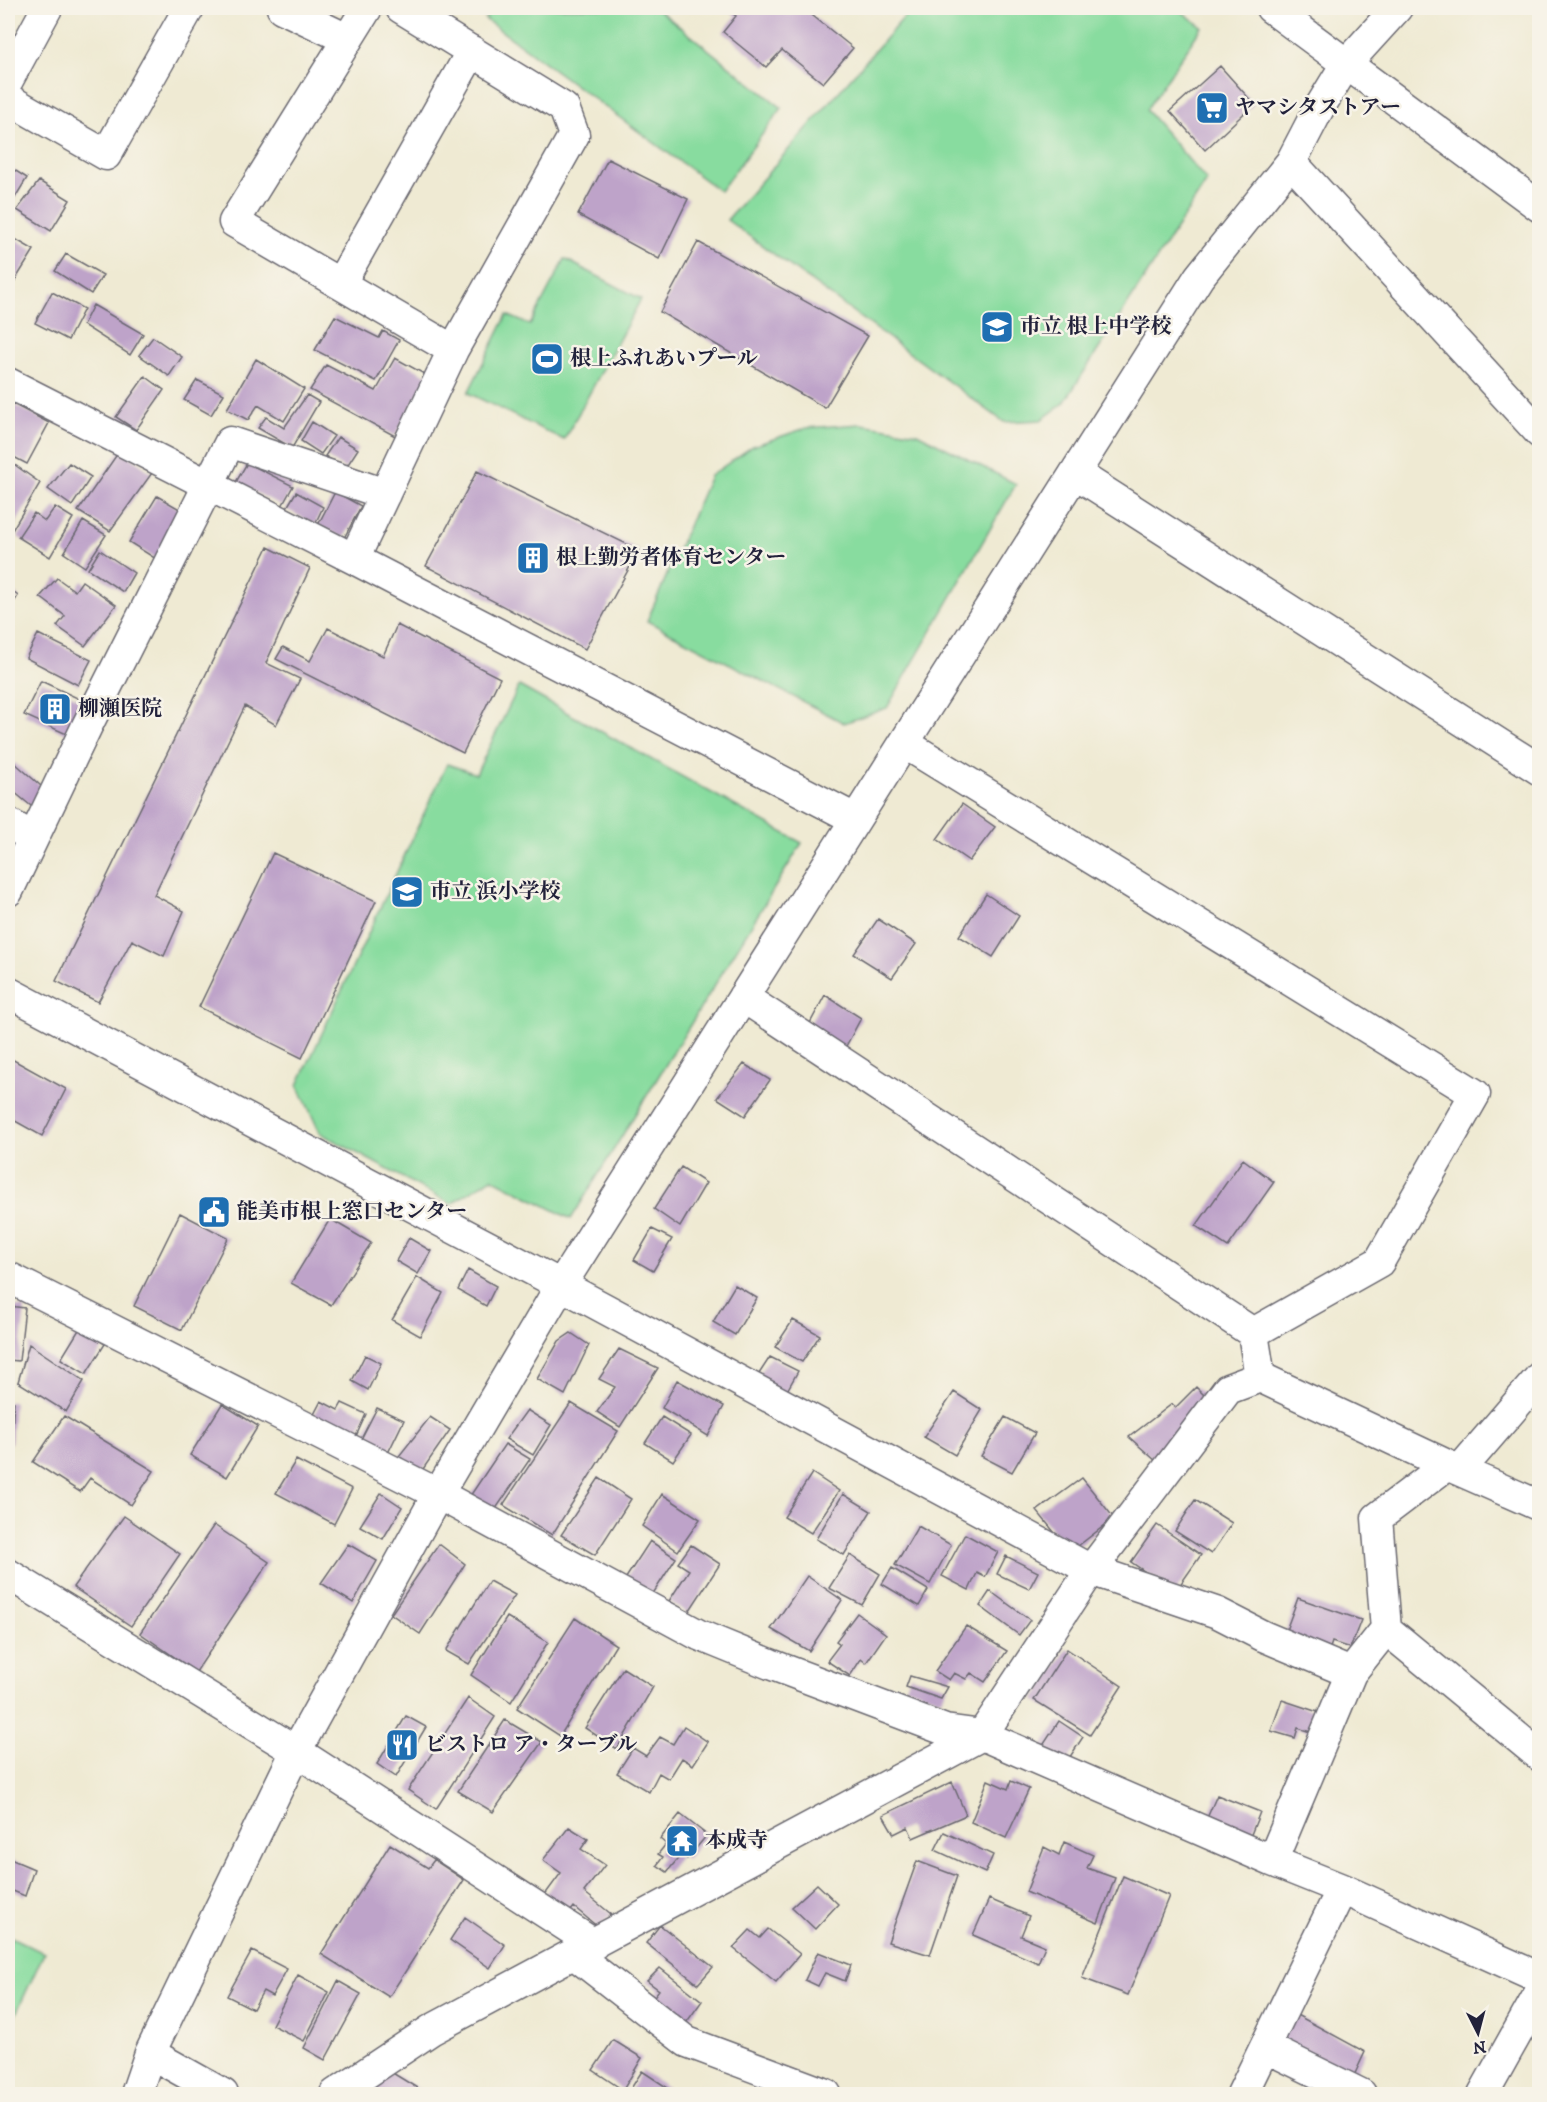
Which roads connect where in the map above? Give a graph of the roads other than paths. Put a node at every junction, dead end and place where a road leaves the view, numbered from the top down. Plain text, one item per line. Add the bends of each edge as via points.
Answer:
1 (47, 8) edge
2 (189, 8) edge
3 (282, 8) edge
4 (367, 8) edge
5 (401, 8) edge
6 (1271, 8) edge
7 (1397, 8) edge
8 (347, 39) junction
9 (472, 51) junction
10 (1346, 64) junction
11 (8, 80) edge
12 (8, 99) edge
13 (1291, 162) junction
14 (1539, 207) edge
15 (340, 284) junction
16 (453, 350) junction
17 (8, 383) edge
18 (1539, 433) edge
19 (1075, 472) junction
20 (209, 486) junction
21 (385, 495) junction
22 (354, 559) junction
23 (904, 743) junction
24 (1539, 770) edge
25 (855, 819) junction
26 (20, 830) edge
27 (8, 891) edge
28 (8, 992) edge
29 (743, 998) junction
30 (8, 1277) edge
31 (561, 1285) junction
32 (1253, 1333) junction
33 (1260, 1377) junction
34 (1539, 1377) edge
35 (1454, 1467) junction
36 (438, 1494) junction
37 (1539, 1506) edge
38 (1092, 1570) junction
39 (8, 1574) edge
40 (1386, 1629) junction
41 (1351, 1673) junction
42 (982, 1736) junction
43 (296, 1750) junction
44 (1539, 1756) edge
45 (1272, 1861) junction
46 (1342, 1889) junction
47 (584, 1949) junction
48 (1539, 1978) edge
49 (1539, 1992) edge
50 (1264, 2047) junction
51 (150, 2053) junction
52 (136, 2094) edge
53 (223, 2094) edge
54 (334, 2094) edge
55 (826, 2094) edge
56 (1242, 2094) edge
57 (1361, 2094) edge
58 (1483, 2094) edge

1 - 11 street
2 - 12 street via 106,155
3 - 8 street
4 - 8 street
5 - 9 street
6 - 10 street
7 - 10 street
8 - 15 street via 234,222
9 - 15 street
9 - 16 street via 564,108 574,135
10 - 13 street
10 - 14 street
13 - 18 street
13 - 19 street via 1199,278
15 - 16 street
16 - 21 street
17 - 20 street
19 - 23 street
19 - 24 street
20 - 21 street via 230,442
20 - 22 street
20 - 26 street
21 - 22 street
22 - 25 street
23 - 25 street
23 - 32 street via 1475,1094 1379,1262
25 - 29 street
26 - 27 street
28 - 31 street
29 - 31 street
29 - 32 street
30 - 36 street
31 - 36 street
31 - 38 street
32 - 33 street
33 - 35 street
33 - 38 street via 1228,1389
34 - 35 street
35 - 37 street
35 - 40 street via 1377,1518
36 - 42 street via 699,1635 945,1730
36 - 43 street
38 - 41 street via 1218,1613
38 - 42 street
39 - 43 street
40 - 41 street
40 - 44 street
41 - 45 street
42 - 45 street
42 - 47 street
43 - 47 street
43 - 51 street
45 - 46 street
46 - 48 street
46 - 50 street
47 - 54 street via 430,2030
47 - 55 street via 687,2042
49 - 58 street
50 - 56 street
50 - 57 street
51 - 52 street
51 - 53 street

